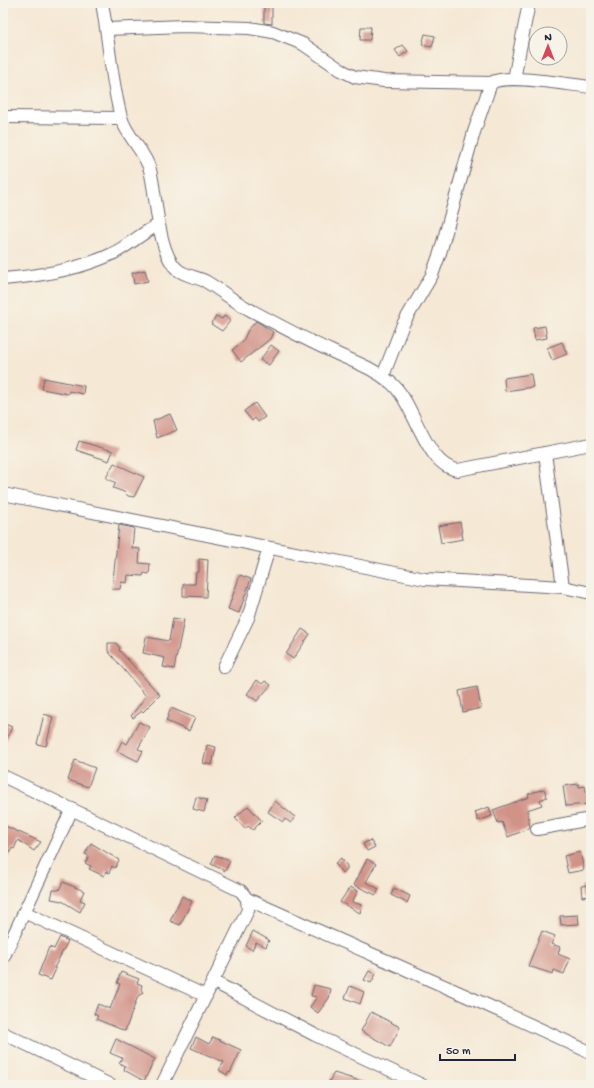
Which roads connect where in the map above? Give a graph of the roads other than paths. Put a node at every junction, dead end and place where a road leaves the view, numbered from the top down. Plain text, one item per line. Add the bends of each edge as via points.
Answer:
1 (102, 3) edge
2 (529, 3) edge
3 (107, 29) junction
4 (514, 78) junction
5 (491, 83) junction
6 (591, 87) edge
7 (3, 117) edge
8 (121, 118) junction
9 (158, 225) junction
10 (3, 279) edge
11 (383, 376) junction
12 (591, 444) edge
13 (544, 453) junction
14 (3, 494) edge
15 (270, 548) junction
16 (563, 587) junction
17 (591, 593) edge
18 (224, 667) dead end
19 (3, 776) edge
20 (72, 809) junction
21 (591, 819) edge
22 (537, 829) dead end
23 (247, 899) junction
24 (24, 912) junction
25 (3, 958) edge
26 (214, 982) junction
27 (206, 996) junction
28 (3, 1033) edge
29 (591, 1053) edge
30 (110, 1085) edge
31 (162, 1085) edge
32 (422, 1085) edge

1 - 3 street
2 - 4 street
3 - 5 street via 184,26 249,28 273,32 303,44 355,77 384,82
3 - 8 street via 111,68
4 - 5 street
4 - 6 street
5 - 11 street via 432,275 403,324
7 - 8 street
8 - 9 street via 149,167
9 - 10 street via 114,253 81,265 35,277
9 - 11 street via 171,263 180,271 204,281 244,306 331,352 372,368
11 - 13 street via 401,392 418,428 436,456 447,467 458,470
12 - 13 street
13 - 16 street
14 - 15 street
15 - 16 street via 425,579
15 - 18 street via 248,618
16 - 17 street
19 - 20 street
20 - 23 street via 241,891
20 - 24 street
21 - 22 street
23 - 26 street via 248,910
23 - 29 street
24 - 25 street
24 - 27 street
26 - 27 street
26 - 32 street via 308,1031
27 - 31 street via 180,1044
28 - 30 street

